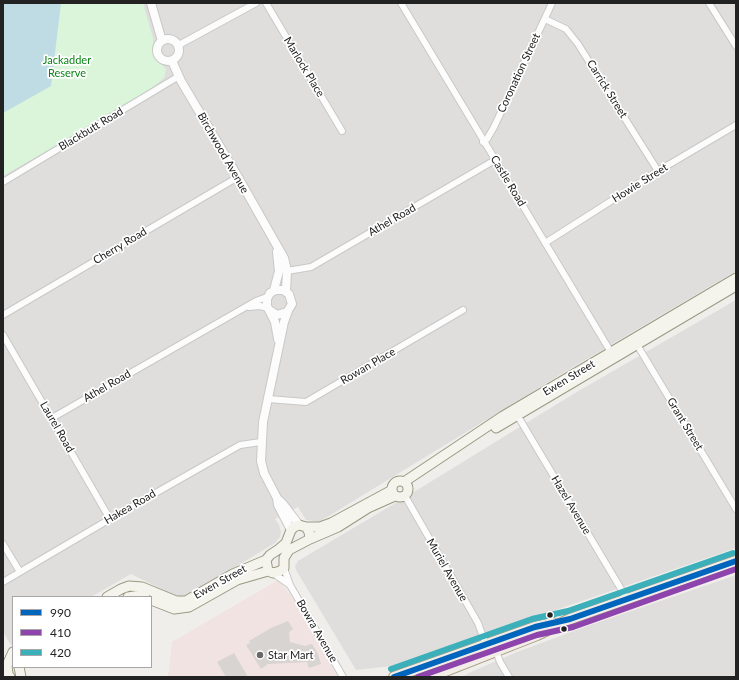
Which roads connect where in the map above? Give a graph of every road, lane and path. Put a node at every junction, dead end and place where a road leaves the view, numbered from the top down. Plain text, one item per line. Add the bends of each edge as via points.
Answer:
1 (151, 3) edge
2 (256, 3) edge
3 (266, 3) edge
4 (401, 3) edge
5 (552, 3) edge
6 (709, 3) edge
7 (545, 19) junction
8 (162, 41) junction
9 (177, 46) junction
10 (736, 46) edge
11 (172, 60) junction
12 (179, 76) junction
13 (736, 125) edge
14 (342, 131) dead end
15 (483, 142) junction
16 (495, 160) junction
17 (658, 171) junction
18 (238, 177) junction
19 (3, 182) edge
20 (545, 243) junction
21 (276, 245) junction
22 (287, 271) junction
23 (736, 278) edge
24 (736, 286) edge
25 (274, 290) junction
26 (286, 291) junction
27 (267, 297) junction
28 (245, 308) junction
29 (268, 309) junction
30 (463, 310) dead end
31 (288, 311) junction
32 (3, 315) edge
33 (3, 335) edge
34 (635, 342) junction
35 (279, 346) junction
36 (613, 356) junction
37 (268, 398) junction
38 (515, 413) junction
39 (52, 418) junction
40 (262, 442) junction
41 (406, 484) junction
42 (393, 493) junction
43 (405, 496) junction
44 (277, 498) junction
45 (736, 509) edge
46 (110, 519) junction
47 (302, 526) junction
48 (291, 530) junction
49 (310, 539) junction
50 (3, 544) edge
51 (266, 560) junction
52 (736, 561) edge
53 (284, 568) junction
54 (20, 572) junction
55 (270, 572) junction
56 (3, 582) edge
57 (290, 585) junction
58 (109, 596) edge
59 (627, 599) junction
60 (152, 600) edge
61 (491, 646) junction
62 (12, 654) edge
63 (10, 677) edge
64 (343, 677) edge
65 (394, 677) edge
66 (430, 677) edge
67 (509, 677) edge

1 - 8 street
2 - 9 street
3 - 14 street, Marlock Place
4 - 15 street, Castle Road
5 - 7 street, Coronation Street
6 - 10 street
7 - 15 street, Coronation Street via 494,127
7 - 17 street, Carrick Street via 566,28 578,44
8 - 9 street via 172,41
8 - 11 street via 157,48 157,54 166,61
9 - 11 street via 177,56
11 - 12 street, Birchwood Avenue
12 - 18 street, Birchwood Avenue
12 - 19 street, Blackbutt Road
13 - 17 street, Howie Street
15 - 16 street, Castle Road
16 - 20 street, Castle Road
16 - 22 street, Athel Road via 311,268
17 - 20 street, Howie Street
18 - 21 street, Birchwood Avenue
18 - 32 street, Cherry Road
20 - 36 street, Castle Road
21 - 22 street, Birchwood Avenue via 284,258
21 - 25 street, Birchwood Avenue via 280,271
22 - 26 street, Birchwood Avenue
23 - 34 main road, Ewen Street
24 - 34 main road, Ewen Street
25 - 26 street
25 - 27 street, Birchwood Avenue
26 - 31 street, Birchwood Avenue via 292,301
27 - 28 street, Athel Road
27 - 29 street, Birchwood Avenue
28 - 29 street, Athel Road via 260,306
28 - 39 street, Athel Road
29 - 31 street via 277,315
29 - 35 street, Birchwood Avenue via 277,331
30 - 37 street, Rowan Place via 306,402
31 - 35 street, Birchwood Avenue
33 - 39 street, Laurel Road
34 - 36 main road, Ewen Street
34 - 45 street, Grant Street
35 - 37 street, Birchwood Avenue
36 - 38 main road, Ewen Street
37 - 40 street, Birchwood Avenue via 262,422
38 - 41 main road, Ewen Street
38 - 59 street, Hazel Avenue
39 - 46 street, Laurel Road
40 - 44 street, Birchwood Avenue via 260,461
40 - 46 street, Hakea Road via 240,445
41 - 42 main road via 399,481 395,483
41 - 43 main road via 408,492
42 - 43 main road via 400,498
42 - 47 main road, Ewen Street via 320,527
42 - 49 main road via 338,527
43 - 61 street, Muriel Avenue
44 - 47 street, Birchwood Avenue
44 - 48 street, Birchwood Avenue
46 - 54 street, Hakea Road
47 - 48 main road, Ewen Street
47 - 49 main road via 309,532
48 - 51 main road, Ewen Street via 286,543
49 - 53 main road via 289,550 284,558
50 - 54 street
51 - 55 main road
51 - 58 main road, Ewen Street via 233,574 186,600 176,601 142,587 129,586
52 - 59 main road
53 - 55 main road, Ewen Street
53 - 57 street, Bowra Avenue
54 - 56 street, Hakea Road
55 - 57 street, Bowra Avenue
55 - 60 main road, Ewen Street via 237,580 189,607 174,609
57 - 64 street, Bowra Avenue
59 - 61 main road via 570,620 535,627
61 - 65 main road
61 - 66 main road
61 - 67 street, Muriel Avenue
62 - 63 main road via 7,665

